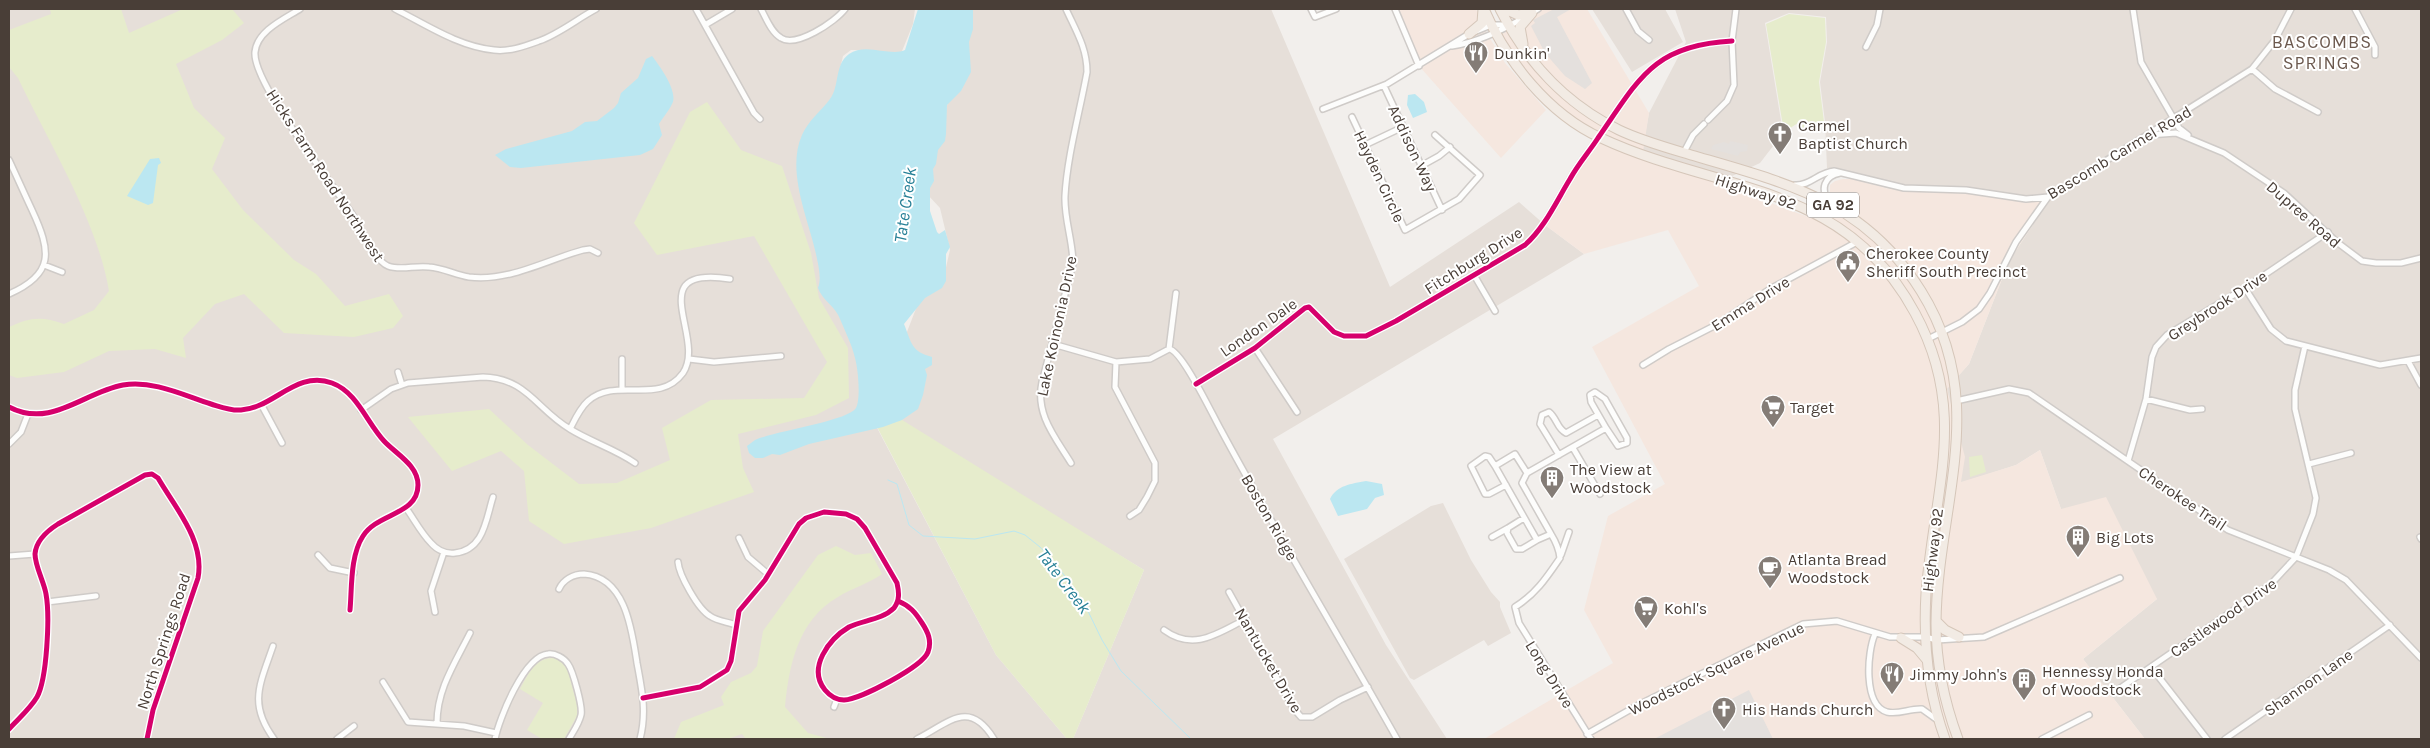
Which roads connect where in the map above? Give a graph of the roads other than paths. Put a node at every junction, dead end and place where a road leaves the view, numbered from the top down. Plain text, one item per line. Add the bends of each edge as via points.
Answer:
1 (300, 9) edge
2 (394, 9) edge
3 (596, 9) edge
4 (696, 9) edge
5 (732, 9) edge
6 (761, 9) edge
7 (845, 9) edge
8 (1066, 9) edge
9 (1311, 9) edge
10 (1336, 9) edge
11 (1395, 9) edge
12 (1483, 9) edge
13 (1500, 9) edge
14 (1506, 9) edge
15 (1626, 9) edge
16 (1736, 9) edge
17 (1880, 9) edge
18 (2133, 9) edge
19 (2291, 9) edge
20 (2355, 9) edge
21 (1535, 11) edge
22 (705, 25) junction
23 (1508, 25) junction
24 (1493, 29) junction
25 (1470, 34) junction
26 (1649, 40) dead end
27 (1732, 41) junction
28 (1451, 46) junction
29 (1866, 47) dead end
30 (1525, 52) junction
31 (2375, 55) dead end
32 (1419, 66) junction
33 (2252, 68) junction
34 (1384, 86) junction
35 (1323, 109) dead end
36 (2318, 112) dead end
37 (1352, 117) dead end
38 (760, 119) dead end
39 (2171, 121) junction
40 (1607, 124) junction
41 (1402, 127) junction
42 (2176, 133) junction
43 (1435, 135) dead end
44 (2144, 136) junction
45 (1598, 137) junction
46 (2193, 139) junction
47 (1366, 145) junction
48 (1450, 147) junction
49 (1684, 152) junction
50 (9, 160) edge
51 (1421, 166) junction
52 (1846, 174) junction
53 (1793, 185) junction
54 (2048, 197) junction
55 (1829, 203) junction
56 (1442, 210) junction
57 (2328, 232) junction
58 (1857, 242) junction
59 (598, 253) dead end
60 (2421, 258) edge
61 (44, 265) junction
62 (62, 272) dead end
63 (1474, 275) junction
64 (730, 279) dead end
65 (2245, 288) junction
66 (1176, 293) dead end
67 (9, 294) edge
68 (1309, 307) joint
69 (1495, 311) dead end
70 (1942, 333) junction
71 (1928, 339) junction
72 (1053, 344) junction
73 (2305, 346) junction
74 (1256, 348) junction
75 (1169, 349) junction
76 (780, 356) dead end
77 (2421, 358) edge
78 (622, 359) dead end
79 (689, 359) junction
80 (2408, 361) junction
81 (1116, 362) junction
82 (1643, 365) dead end
83 (398, 372) dead end
84 (1196, 384) junction
85 (402, 385) junction
86 (2421, 385) edge
87 (622, 389) junction
88 (2146, 399) junction
89 (1956, 401) junction
90 (261, 404) junction
91 (9, 407) edge
92 (2202, 409) dead end
93 (361, 410) junction
94 (1297, 412) dead end
95 (28, 414) junction
96 (1598, 415) junction
97 (1606, 428) junction
98 (570, 429) junction
99 (282, 443) dead end
100 (9, 444) edge
101 (1573, 448) junction
102 (2351, 453) dead end
103 (1558, 455) junction
104 (2128, 461) junction
105 (635, 463) dead end
106 (1071, 463) dead end
107 (2309, 464) junction
108 (1495, 466) junction
109 (1527, 473) junction
110 (1506, 485) junction
111 (1600, 494) dead end
112 (493, 497) dead end
113 (406, 508) junction
114 (1130, 516) dead end
115 (1524, 518) junction
116 (1508, 528) junction
117 (1569, 532) dead end
118 (1551, 534) junction
119 (1492, 537) dead end
120 (739, 538) dead end
121 (1537, 540) junction
122 (444, 552) junction
123 (35, 554) junction
124 (9, 556) edge
125 (318, 556) dead end
126 (2296, 557) junction
127 (1560, 558) junction
128 (678, 562) dead end
129 (354, 573) junction
130 (768, 574) junction
131 (2120, 578) dead end
132 (559, 589) dead end
133 (1229, 592) dead end
134 (96, 596) dead end
135 (898, 601) junction
136 (47, 602) junction
137 (350, 610) dead end
138 (434, 612) dead end
139 (1246, 619) junction
140 (1936, 621) junction
141 (736, 624) junction
142 (2390, 625) junction
143 (1164, 630) dead end
144 (470, 633) dead end
145 (1875, 634) junction
146 (1925, 637) junction
147 (1959, 637) junction
148 (1901, 638) junction
149 (1937, 640) junction
150 (274, 646) dead end
151 (2421, 658) edge
152 (1927, 660) junction
153 (2151, 667) junction
154 (383, 682) dead end
155 (1368, 687) junction
156 (2113, 693) dead end
157 (643, 698) junction
158 (837, 699) junction
159 (834, 707) dead end
160 (2089, 715) dead end
161 (1938, 721) junction
162 (437, 723) junction
163 (354, 726) dead end
164 (9, 729) edge
165 (495, 736) edge
166 (1589, 737) edge
167 (146, 739) edge
168 (274, 739) edge
169 (337, 739) edge
170 (568, 739) edge
171 (640, 739) edge
172 (919, 739) edge
173 (994, 739) edge
174 (1397, 739) edge
175 (1944, 739) edge
176 (1958, 739) edge
177 (2042, 739) edge
178 (2207, 739) edge
179 (2225, 739) edge

1 - 59 street, Hicks Farm Road Northwest via 259,40 255,50 257,64 291,127 347,205 382,262 392,267 433,267 484,278 514,273 583,250
2 - 3 street via 447,35 495,51 539,41
4 - 22 street
5 - 22 street
6 - 7 street via 773,30 787,41 798,41 808,36
8 - 72 street, Lake Koinonia Drive via 1082,41 1087,56 1087,72 1066,187 1065,208 1073,251 1072,264
9 - 10 street via 1315,17
11 - 32 street
12 - 24 main road, Highway 92 / GA 92
12 - 25 main road via 1482,23
13 - 23 main road, Highway 92 / GA 92
14 - 21 main road via 1518,15
15 - 26 street via 1638,31
16 - 27 street
17 - 29 street via 1877,25
18 - 39 street via 2141,62
19 - 33 street, Bascomb Carmel Road via 2275,40
20 - 31 street via 2375,47
21 - 23 street
21 - 30 main road via 1520,27
22 - 38 street
23 - 24 street
23 - 30 main road, Highway 92 / GA 92
24 - 25 street
24 - 28 street via 1463,44
24 - 45 main road, Highway 92 / GA 92 via 1536,88 1569,118
25 - 28 street
27 - 40 street, Fitchburg Drive via 1694,45 1665,58 1638,80
27 - 49 street via 1734,85 1727,101 1693,135
28 - 32 street
30 - 40 main road, Highway 92 / GA 92 via 1574,102
32 - 34 street
33 - 36 street via 2275,89
33 - 39 street, Bascomb Carmel Road
34 - 35 street
34 - 41 street, Addison Way
37 - 47 street, Hayden Circle
39 - 42 street
39 - 44 street, Bascomb Carmel Road
39 - 46 street, Dupree Road
40 - 45 street, Fitchburg Drive
40 - 49 main road, Highway 92 / GA 92
41 - 47 street
41 - 51 street, Addison Way
42 - 44 street, Dupree Road
42 - 46 street, Dupree Road
43 - 48 street, Hayden Circle
44 - 54 street, Bascomb Carmel Road
45 - 58 main road, Highway 92 / GA 92 via 1652,159 1792,202 1830,221
45 - 63 street, Fitchburg Drive via 1532,239
46 - 57 street, Dupree Road via 2224,153 2284,193
47 - 56 street, Hayden Circle via 1405,230
48 - 51 street
48 - 56 street, Hayden Circle via 1480,175 1458,199
49 - 53 main road, Highway 92 / GA 92
50 - 61 street via 45,238
51 - 56 street, Addison Way
52 - 53 street, Bascomb Carmel Road via 1829,172 1803,185
52 - 54 street, Bascomb Carmel Road via 1904,188 1966,190 2026,199
52 - 55 street via 1835,174 1827,179 1824,193
53 - 55 main road, Highway 92 / GA 92
54 - 70 street via 2016,242 1985,302 1972,316
55 - 70 main road, Highway 92 / GA 92 via 1864,226 1898,260 1921,291
57 - 60 street, Dupree Road via 2362,260 2376,263
57 - 65 street, Greybrook Drive
58 - 71 main road, Highway 92 / GA 92 via 1900,287
58 - 82 street, Emma Drive via 1770,289 1718,324
61 - 62 street
61 - 67 street via 34,280
63 - 68 street, Fitchburg Drive via 1366,336 1344,336 1334,332
63 - 69 street
64 - 79 street via 700,278 684,290 680,304
65 - 73 street via 2276,335
65 - 88 street, Greybrook Drive via 2186,322 2156,347
66 - 75 street
68 - 74 street, London Dale via 1299,311
70 - 71 street
70 - 89 main road, Highway 92 / GA 92 via 1951,359
71 - 146 main road, Highway 92 / GA 92 via 1942,389 1946,437 1927,585
72 - 81 street
72 - 106 street, Lake Koinonia Drive via 1040,393 1041,409
73 - 80 street via 2380,365
73 - 107 street, Castlewood Drive via 2294,400
74 - 84 street, London Dale
74 - 94 street
75 - 81 street via 1150,360
75 - 84 street, Boston Ridge via 1177,352
76 - 79 street via 714,362
77 - 80 street
78 - 87 street
79 - 87 street via 682,374 669,385 648,390
80 - 86 street
81 - 114 street via 1115,386 1156,463 1154,481 1147,498
83 - 85 street
84 - 155 street, Boston Ridge
85 - 93 street
85 - 98 street via 416,381 483,377 504,380 526,390
87 - 98 street via 592,397
88 - 92 street via 2190,410
88 - 104 street, Greybrook Drive
89 - 104 street, Cherokee Trail via 2009,389 2022,390
89 - 140 main road, Highway 92 / GA 92 via 1956,460
90 - 93 street via 300,382 319,380 342,388
90 - 95 street via 232,410 140,384 112,388 83,402 50,412
90 - 99 street
91 - 95 street
93 - 113 street via 382,439 416,474 417,492
95 - 100 street via 21,432
96 - 97 street
96 - 97 street via 1590,399 1595,392 1606,399 1627,443 1618,446
96 - 103 street via 1566,433 1552,414 1542,415 1540,424
97 - 101 street
98 - 105 street
101 - 103 street
101 - 111 street
102 - 107 street
103 - 109 street
104 - 126 street, Cherokee Trail via 2228,530
107 - 126 street, Castlewood Drive via 2316,498
108 - 109 street via 1515,454
108 - 110 street
108 - 110 street via 1487,456 1471,466 1485,494
109 - 118 street via 1522,483
110 - 115 street
112 - 122 street via 483,532 474,546 464,552
113 - 122 street via 430,543
113 - 129 street via 382,518 367,530 358,545
115 - 116 street
115 - 121 street
116 - 119 street
116 - 121 street via 1516,548 1522,549
117 - 127 street
118 - 121 street
118 - 127 street
120 - 130 street via 748,557
122 - 138 street via 431,591
123 - 124 street
123 - 136 street
123 - 167 street, North Springs Road via 49,530 153,471 158,478 192,536 200,561 198,578
125 - 129 street via 330,568
126 - 142 street, Cherokee Trail via 2346,580
126 - 153 street, Castlewood Drive via 2270,585
127 - 166 street, Long Drive via 1535,593 1515,607 1519,623
128 - 141 street via 680,573 703,611 716,619
129 - 137 street
130 - 135 street via 802,520 817,513 846,514 857,519 869,535 897,583
130 - 141 street via 742,605
131 - 147 street via 1992,635
132 - 157 street via 568,579 584,574 599,578 613,589 629,618
133 - 139 street, Nantucket Drive
134 - 136 street
135 - 158 street via 885,615 844,630 822,656 818,672 821,684
135 - 158 street via 913,609 926,631 930,641 926,655 916,666 858,696
136 - 164 street via 42,683 36,698
139 - 143 street via 1203,641 1179,638
139 - 155 street, Nantucket Drive via 1301,717 1312,718
140 - 147 main road
140 - 149 main road, Highway 92 / GA 92
141 - 157 street via 731,661 724,673 694,689
142 - 151 street, Cherokee Trail
142 - 179 street, Shannon Lane
144 - 162 street via 442,689
145 - 148 street, Woodstock Square Avenue
145 - 161 street via 1871,644 1870,682 1874,701 1884,711 1892,713 1922,709
145 - 166 street, Woodstock Square Avenue via 1837,621 1803,624 1640,704
146 - 148 street, Woodstock Square Avenue
146 - 149 street, Woodstock Square Avenue
146 - 152 main road, Highway 92 / GA 92
147 - 149 street
148 - 152 main road via 1917,648
149 - 176 main road, Highway 92 / GA 92 via 1942,689
150 - 168 street via 260,683 258,703 264,724
152 - 161 main road, Highway 92 / GA 92
153 - 156 street, Castlewood Drive
153 - 178 street
154 - 162 street via 408,722
155 - 174 street, Boston Ridge
157 - 171 street via 644,721
158 - 159 street
160 - 177 street
161 - 175 main road, Highway 92 / GA 92
162 - 165 street via 464,726
163 - 169 street
165 - 170 street via 507,703 529,667 542,655 552,654 570,667 581,704 581,716
172 - 173 street via 950,721 968,717 983,723

